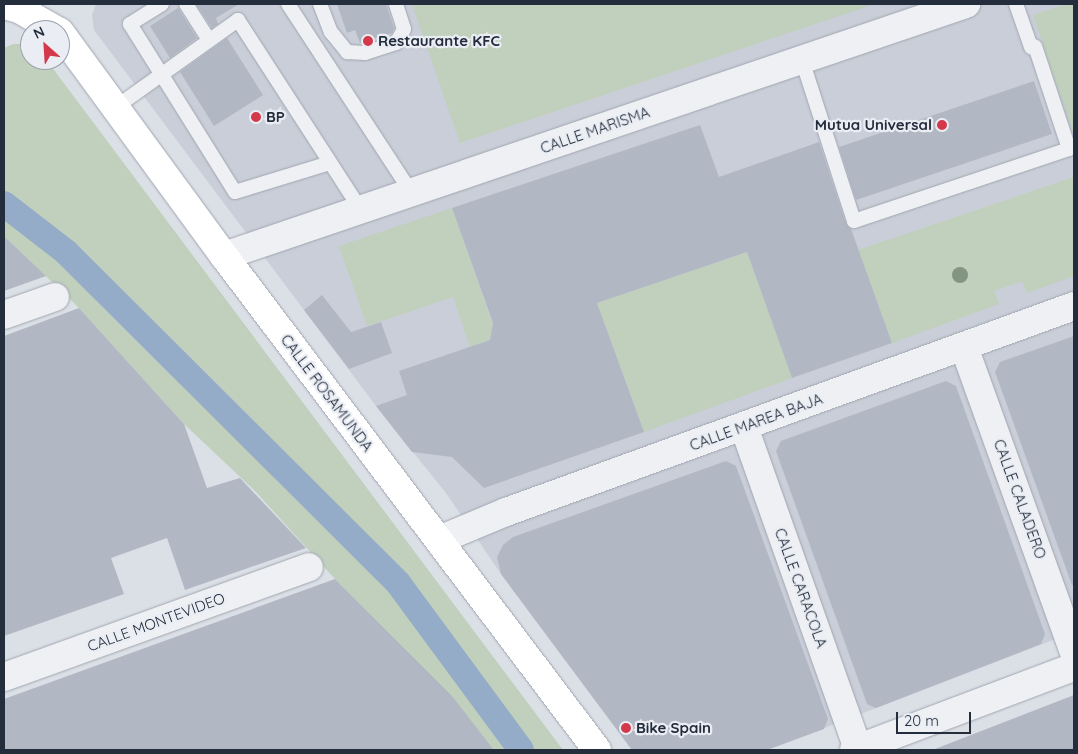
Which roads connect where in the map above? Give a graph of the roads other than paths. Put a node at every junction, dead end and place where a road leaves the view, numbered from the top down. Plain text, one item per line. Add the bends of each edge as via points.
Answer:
1 (36, 4) edge
2 (162, 4) edge
3 (186, 4) edge
4 (288, 4) edge
5 (320, 4) edge
6 (396, 4) edge
7 (966, 4) edge
8 (1016, 4) edge
9 (4, 5) edge
10 (39, 20) edge
11 (50, 20) edge
12 (209, 40) junction
13 (70, 46) edge
14 (802, 60) junction
15 (161, 72) junction
16 (116, 107) junction
17 (330, 163) junction
18 (411, 192) junction
19 (361, 210) junction
20 (224, 256) junction
21 (55, 297) dead end
22 (1074, 306) edge
23 (4, 315) edge
24 (964, 346) junction
25 (744, 427) junction
26 (439, 540) junction
27 (309, 567) dead end
28 (1074, 652) edge
29 (1074, 667) edge
30 (4, 677) edge
31 (597, 750) edge
32 (856, 750) edge

1 - 11 main road, CALLE ROSAMUNDA
2 - 15 lane via 130,24
3 - 12 lane
4 - 18 lane
5 - 6 lane via 331,32 347,52 366,53 396,43 404,29
7 - 14 street, CALLE MARISMA
8 - 14 lane via 1069,149 854,221
9 - 10 main road, CALLE ROSAMUNDA
12 - 15 lane
12 - 17 lane via 238,20
13 - 16 main road, CALLE ROSAMUNDA
14 - 18 street, CALLE MARISMA
15 - 16 lane
15 - 17 lane via 235,192
16 - 20 main road, CALLE ROSAMUNDA
17 - 19 lane
18 - 19 street, CALLE MARISMA
19 - 20 street, CALLE MARISMA
20 - 26 main road, CALLE ROSAMUNDA
21 - 23 street
22 - 24 street, CALLE MAREA BAJA
24 - 25 street, CALLE MAREA BAJA
24 - 28 street, CALLE CALADERO
25 - 26 street, CALLE MAREA BAJA via 506,512
25 - 32 street, CALLE CARACOLA
26 - 31 main road, CALLE ROSAMUNDA
27 - 30 street, CALLE MONTEVIDEO
29 - 32 street

